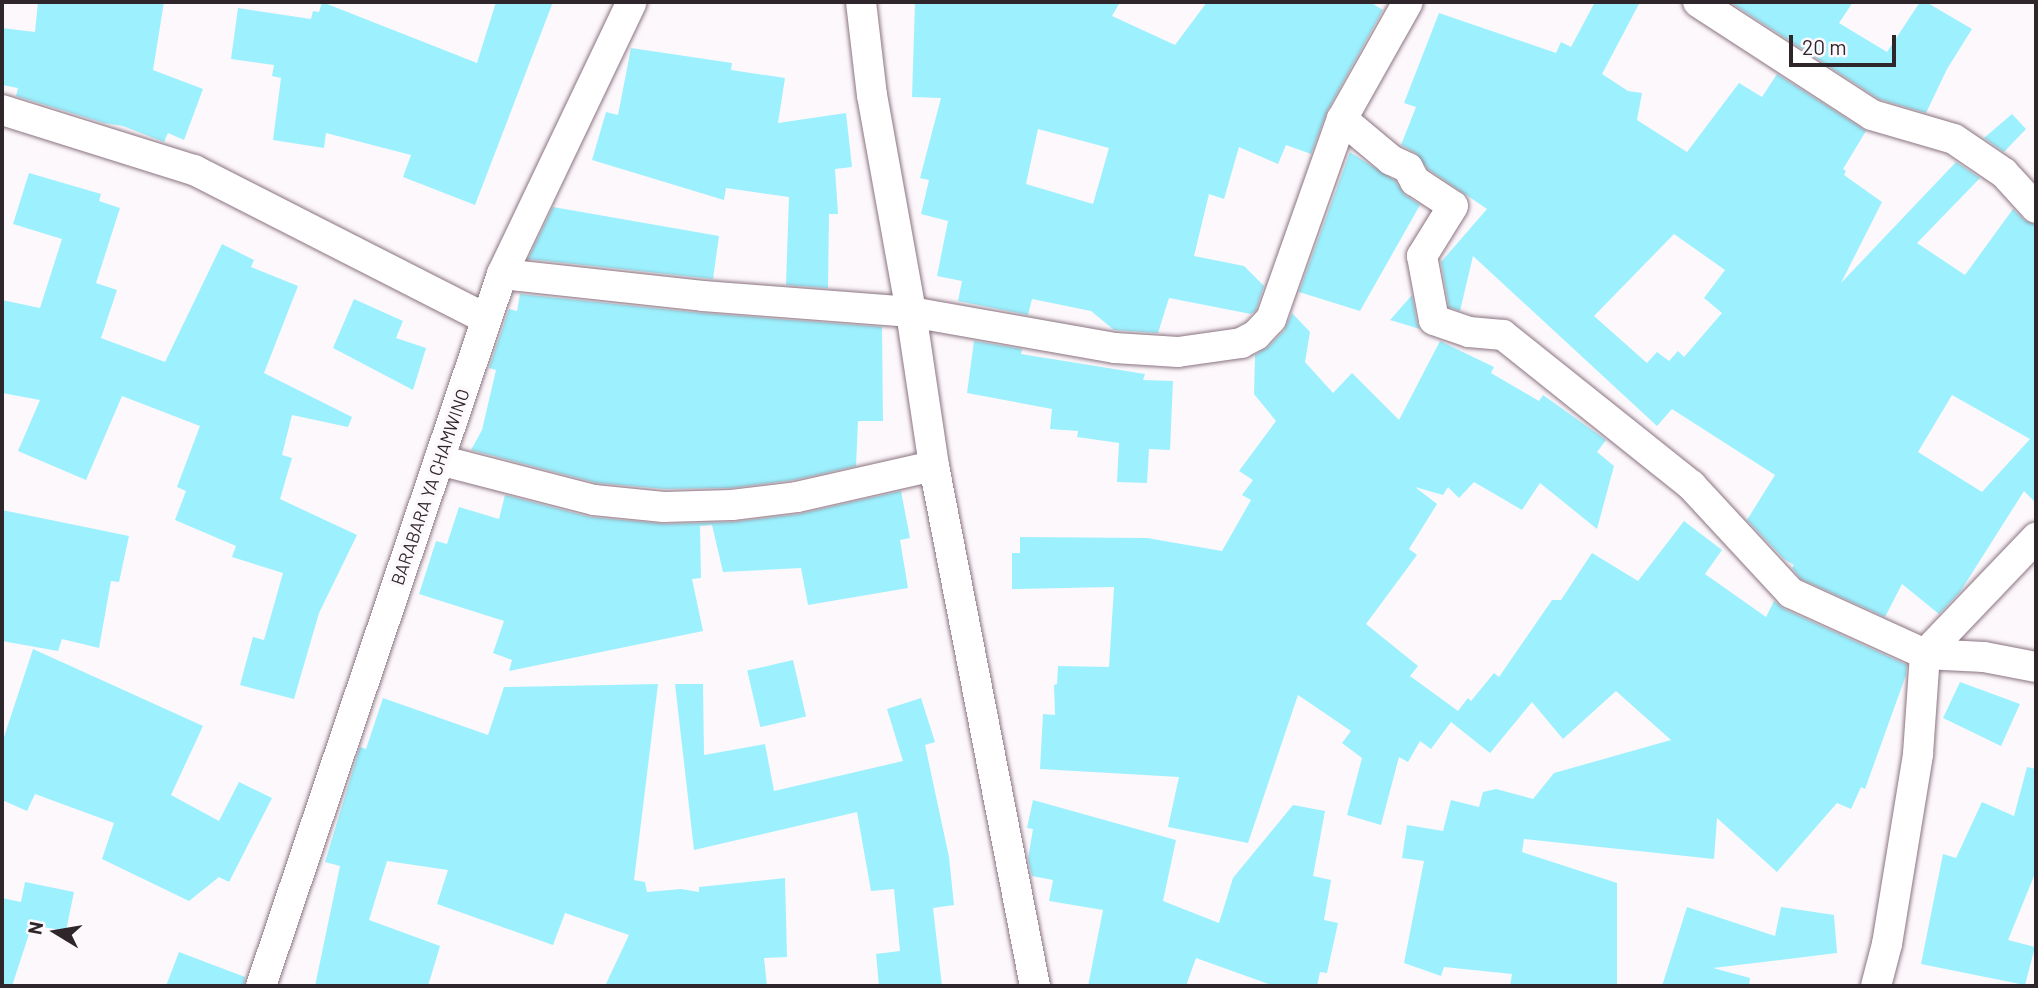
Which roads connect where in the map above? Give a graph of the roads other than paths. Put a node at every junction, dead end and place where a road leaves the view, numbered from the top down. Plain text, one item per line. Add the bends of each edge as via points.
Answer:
1 (632, 2) edge
2 (860, 2) edge
3 (1408, 2) edge
4 (1698, 2) edge
5 (2, 110) edge
6 (1342, 120) junction
7 (2036, 208) edge
8 (502, 274) junction
9 (911, 312) junction
10 (486, 319) junction
11 (439, 460) junction
12 (934, 466) junction
13 (2036, 538) edge
14 (1925, 654) junction
15 (2036, 667) edge
16 (261, 986) edge
17 (1035, 986) edge
18 (1876, 986) edge

1 - 8 street, BARABARA YA CHAMWINO
2 - 9 street
3 - 6 street
4 - 7 street via 1872,115 1954,139 2004,173
5 - 10 street via 194,170
6 - 9 street via 1271,319 1241,343 1178,352 1115,348
6 - 14 street via 1391,160 1408,168 1415,181 1453,206 1422,257 1434,320 1469,332 1503,335 1691,485 1791,593
8 - 9 street
8 - 10 street, BARABARA YA CHAMWINO
9 - 12 street
10 - 11 street, BARABARA YA CHAMWINO
11 - 12 street via 594,500 664,507 797,497
11 - 16 street, BARABARA YA CHAMWINO
12 - 17 street
13 - 14 street
14 - 15 street via 1984,657
14 - 18 street via 1918,754

